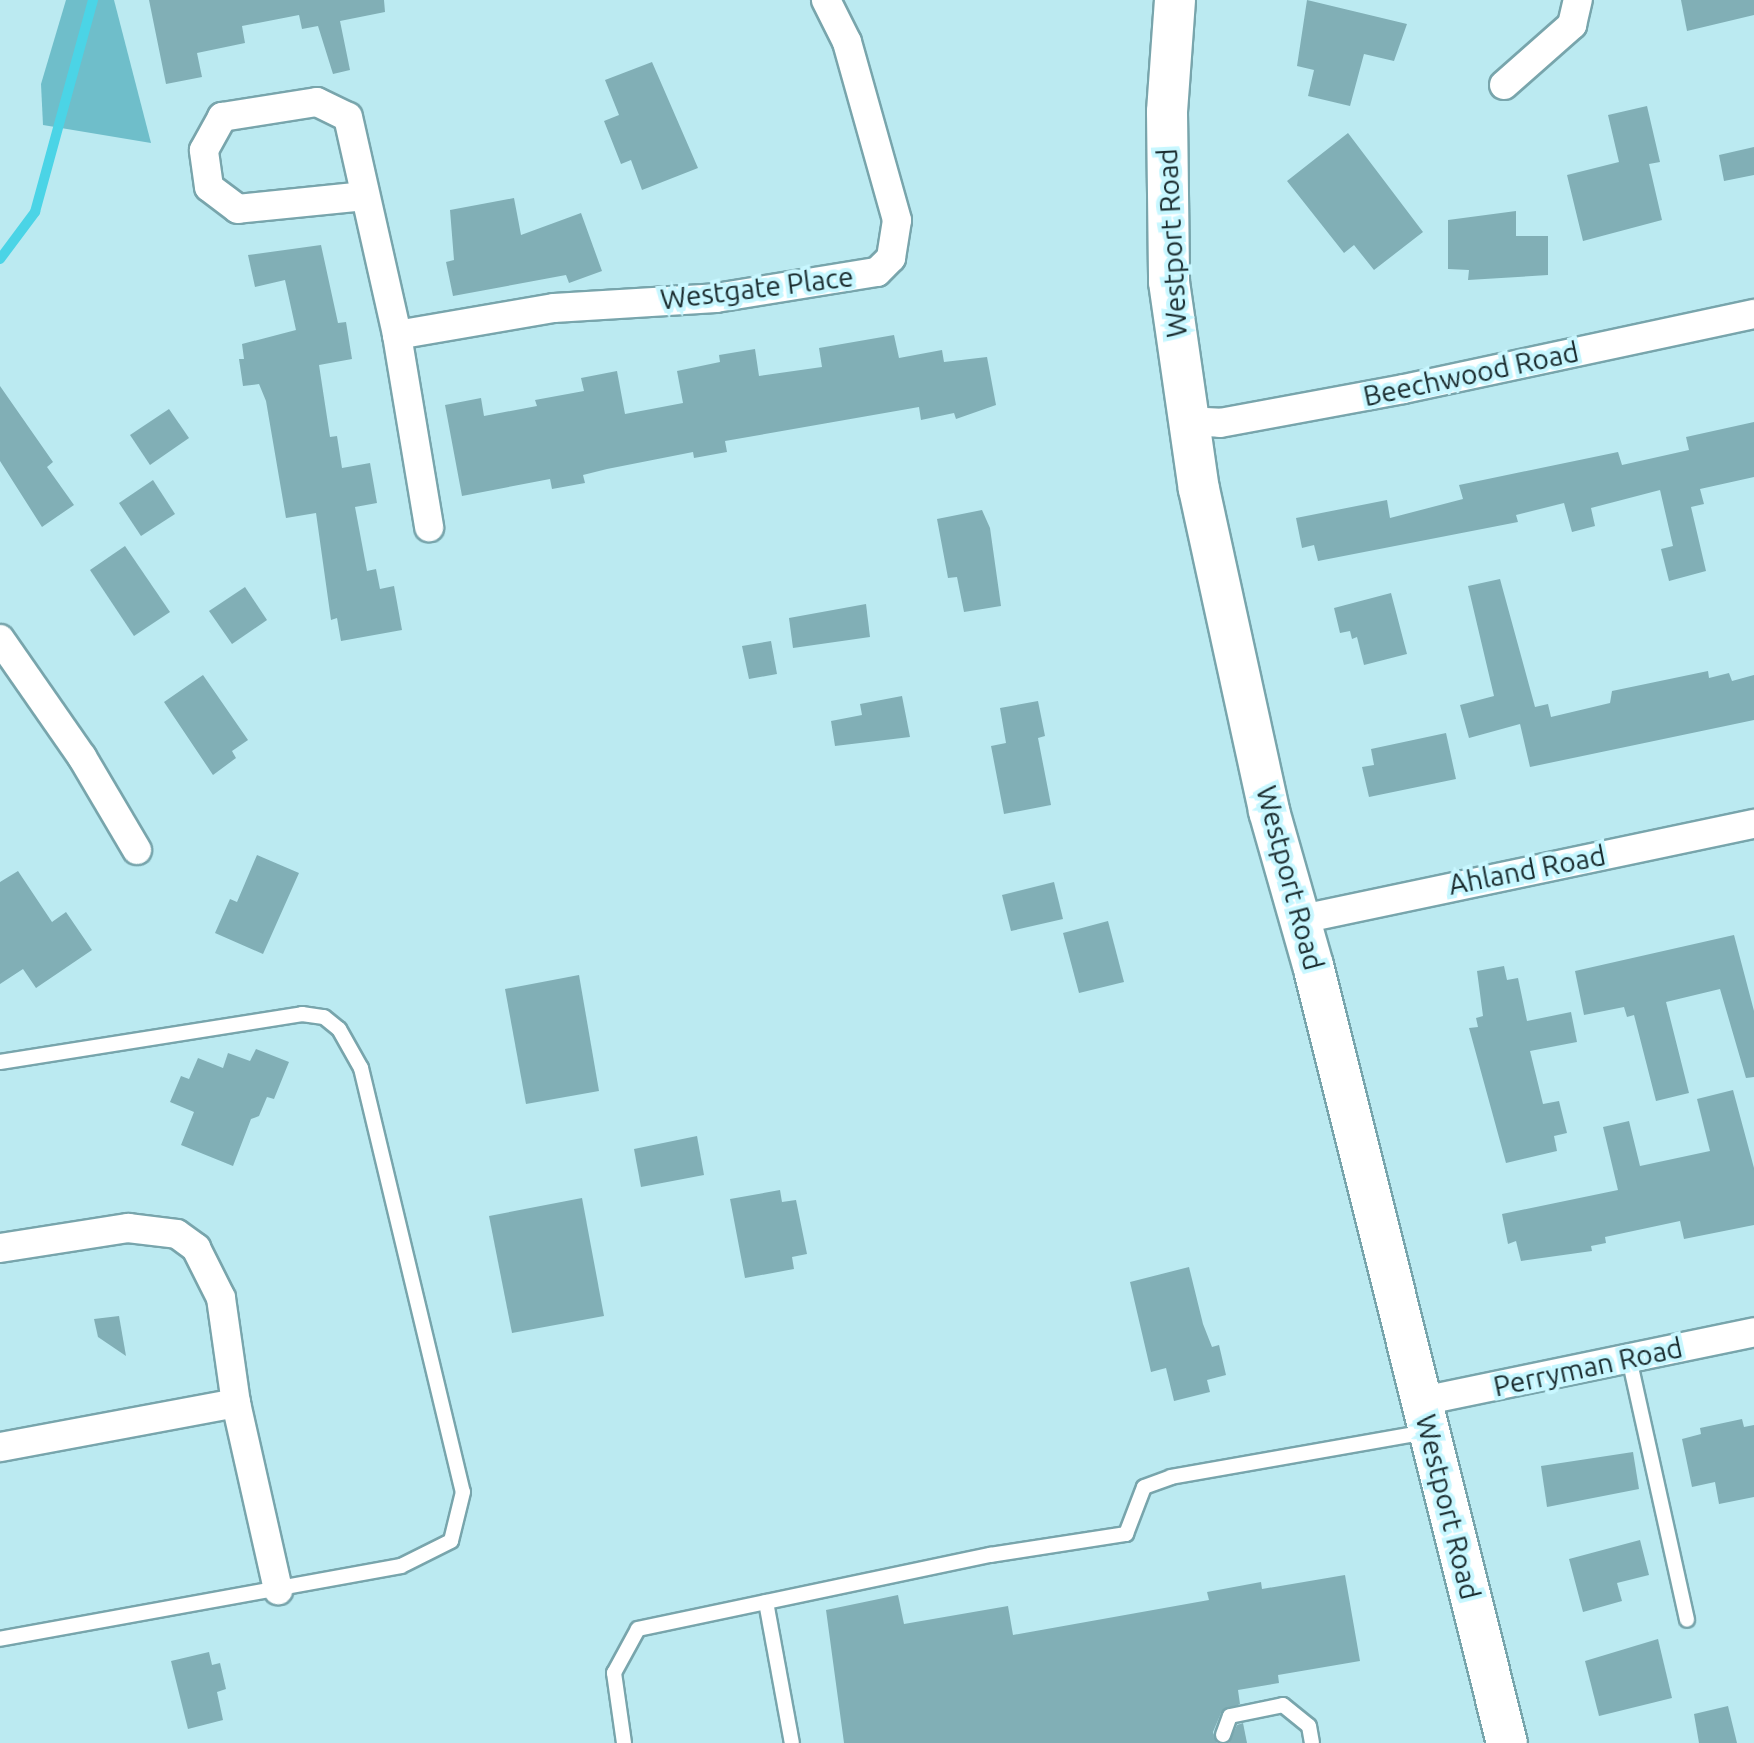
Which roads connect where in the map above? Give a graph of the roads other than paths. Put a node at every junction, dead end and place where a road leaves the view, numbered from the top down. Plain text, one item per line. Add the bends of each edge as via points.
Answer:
1 (826, 0) edge
2 (1175, 0) edge
3 (1578, 0) edge
4 (1504, 85) dead end
5 (365, 196) junction
6 (1754, 314) edge
7 (397, 335) junction
8 (1187, 421) junction
9 (429, 527) dead end
10 (0, 639) edge
11 (1754, 824) edge
12 (137, 850) dead end
13 (1302, 919) junction
14 (0, 1062) edge
15 (0, 1248) edge
16 (1754, 1332) edge
17 (1629, 1358) junction
18 (236, 1403) junction
19 (1426, 1416) junction
20 (0, 1447) edge
21 (278, 1590) junction
22 (766, 1602) junction
23 (1687, 1620) dead end
24 (0, 1639) edge
25 (1223, 1735) dead end
26 (624, 1743) edge
27 (792, 1743) edge
28 (1312, 1743) edge
29 (1507, 1743) edge

1 - 7 street, Westgate Place via 847,42 897,220 891,258 877,272 716,298 554,308
2 - 8 main road, Westport Road via 1166,191 1169,282
3 - 4 street via 1572,25
5 - 5 street via 238,209 209,187 204,150 222,117 317,102 348,117
5 - 7 street
6 - 8 street, Beechwood Road via 1404,389 1220,423
7 - 9 street
8 - 13 main road, Westport Road via 1269,811
10 - 12 street via 82,757
11 - 13 street, Ahland Road
13 - 19 main road, Westport Road
14 - 21 lane via 302,1014 324,1017 339,1029 361,1068 463,1492 451,1541 430,1556
15 - 18 street via 128,1228 177,1234 196,1248 221,1298
16 - 17 street, Perryman Road
17 - 19 street, Perryman Road
17 - 23 lane
18 - 20 street
18 - 21 street
19 - 22 lane via 1144,1487 1126,1534 990,1555
19 - 29 main road, Westport Road
21 - 24 lane
22 - 26 lane via 638,1629 614,1673
22 - 27 lane
25 - 28 lane via 1230,1716 1283,1705 1309,1726

